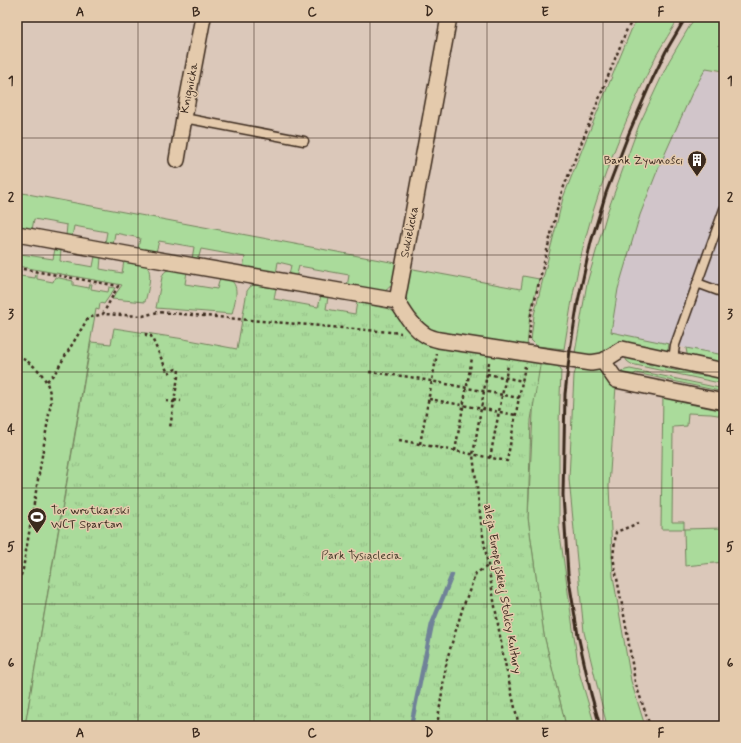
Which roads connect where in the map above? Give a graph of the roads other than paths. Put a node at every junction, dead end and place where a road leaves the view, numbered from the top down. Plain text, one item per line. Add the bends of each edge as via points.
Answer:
1 (203, 17) edge
2 (449, 17) edge
3 (184, 118) junction
4 (304, 141) dead end
5 (177, 160) dead end
6 (724, 209) edge
7 (17, 234) edge
8 (697, 283) junction
9 (724, 293) edge
10 (396, 301) junction
11 (673, 360) junction
12 (603, 361) junction
13 (724, 371) edge
14 (724, 402) edge

1 - 3 street, Knignicka
2 - 10 street, Sukielicka
3 - 4 lane
3 - 5 street, Knignicka
6 - 8 lane
7 - 10 street
8 - 9 lane
8 - 11 lane via 675,345
10 - 12 street via 416,328 427,336 439,340 591,362
11 - 12 street via 622,349
11 - 13 street
12 - 14 street via 616,380

